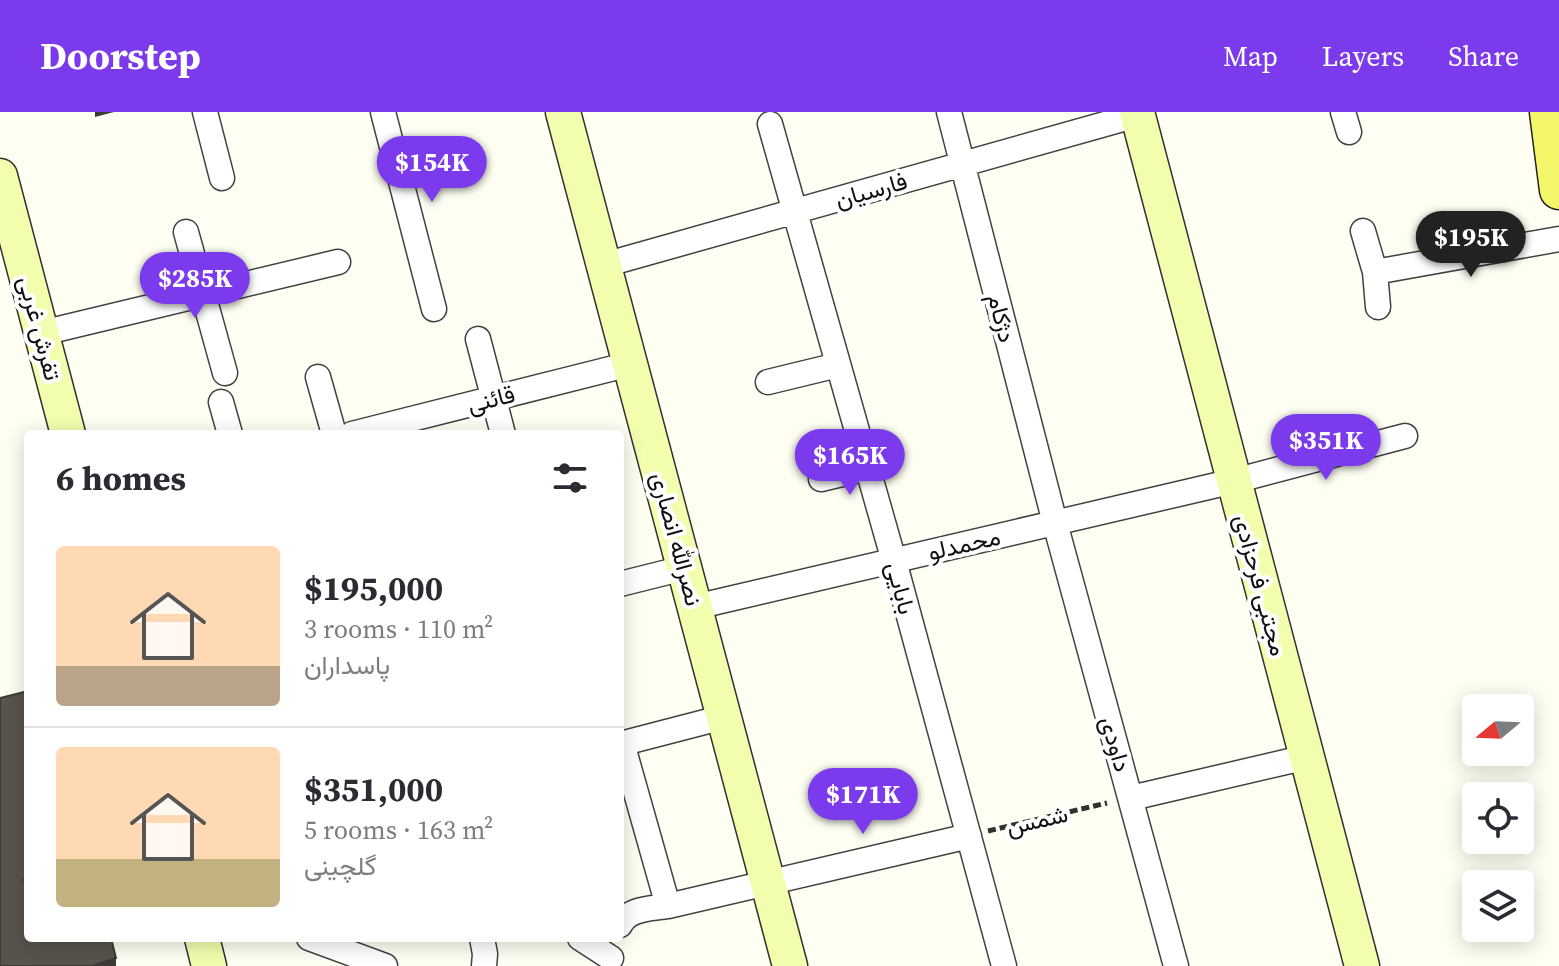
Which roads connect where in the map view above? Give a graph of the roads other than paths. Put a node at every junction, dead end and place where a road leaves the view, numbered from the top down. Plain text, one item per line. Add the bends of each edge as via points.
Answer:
1 (205, 112) edge
2 (383, 112) edge
3 (563, 112) edge
4 (949, 112) edge
5 (1549, 112) edge
6 (1137, 113) edge
7 (770, 124) dead end
8 (963, 164) junction
9 (0, 176) edge
10 (222, 178) dead end
11 (1559, 190) edge
12 (794, 211) junction
13 (1363, 231) dead end
14 (186, 232) dead end
15 (1559, 239) edge
16 (338, 262) dead end
17 (604, 265) junction
18 (1375, 272) junction
19 (203, 294) junction
20 (1378, 307) dead end
21 (434, 309) dead end
22 (42, 333) junction
23 (478, 339) dead end
24 (630, 364) junction
25 (838, 365) junction
26 (225, 373) dead end
27 (318, 377) dead end
28 (768, 382) dead end
29 (493, 398) junction
30 (221, 402) dead end
31 (67, 430) edge
32 (229, 430) edge
33 (333, 430) edge
34 (368, 430) edge
35 (502, 430) edge
36 (1405, 436) dead end
37 (867, 468) junction
38 (821, 479) dead end
39 (1234, 481) junction
40 (1055, 523) junction
41 (894, 561) junction
42 (684, 568) junction
43 (624, 583) edge
44 (695, 607) junction
45 (724, 717) junction
46 (624, 743) edge
47 (624, 754) edge
48 (1307, 757) junction
49 (1131, 798) junction
50 (969, 836) junction
51 (768, 882) junction
52 (668, 906) junction
53 (624, 918) edge
54 (203, 942) edge
55 (320, 942) edge
56 (483, 942) edge
57 (588, 942) edge
58 (612, 954) edge
59 (209, 966) edge
60 (385, 966) edge
61 (484, 966) edge
62 (790, 966) edge
63 (1004, 966) edge
64 (1176, 966) edge
65 (1362, 966) edge

1 - 10 street
2 - 21 street
3 - 17 street, نصرالله انصاری
4 - 8 street, دژکام
5 - 11 main road
6 - 8 street, فارسیان
6 - 39 street, مجتبی فرحزادی
7 - 12 street, بابایی
8 - 12 street, فارسیان
8 - 40 street, دژکام
9 - 22 street, تفرش غربی
12 - 17 street, فارسیان
12 - 25 street, بابایی
13 - 18 street
14 - 19 street
15 - 18 street
16 - 19 street
17 - 24 street, نصرالله انصاری
18 - 20 street
19 - 22 street
19 - 26 street
22 - 31 street, تفرش غربی
23 - 29 street
24 - 29 street, قائنی
24 - 42 street, نصرالله انصاری
25 - 28 street
25 - 37 street, بابایی
27 - 33 street
29 - 34 street, قائنی
29 - 35 street
30 - 32 street
36 - 39 street, محمدلو
37 - 38 street
37 - 41 street, بابایی
39 - 40 street, محمدلو
39 - 48 street, مجتبی فرحزادی
40 - 41 street, محمدلو
40 - 49 street, داودی
41 - 44 street, محمدلو
41 - 50 street, بابایی
42 - 43 street
42 - 44 street, نصرالله انصاری
44 - 45 street, نصرالله انصاری
45 - 46 street
45 - 51 street, نصرالله انصاری
47 - 52 street
48 - 49 street
48 - 65 street, مجتبی فرحزادی
49 - 64 street, داودی
50 - 51 street
50 - 63 street, بابایی
51 - 52 street
51 - 62 street, نصرالله انصاری
52 - 53 street
54 - 59 street
55 - 60 street
56 - 61 street
57 - 58 street

